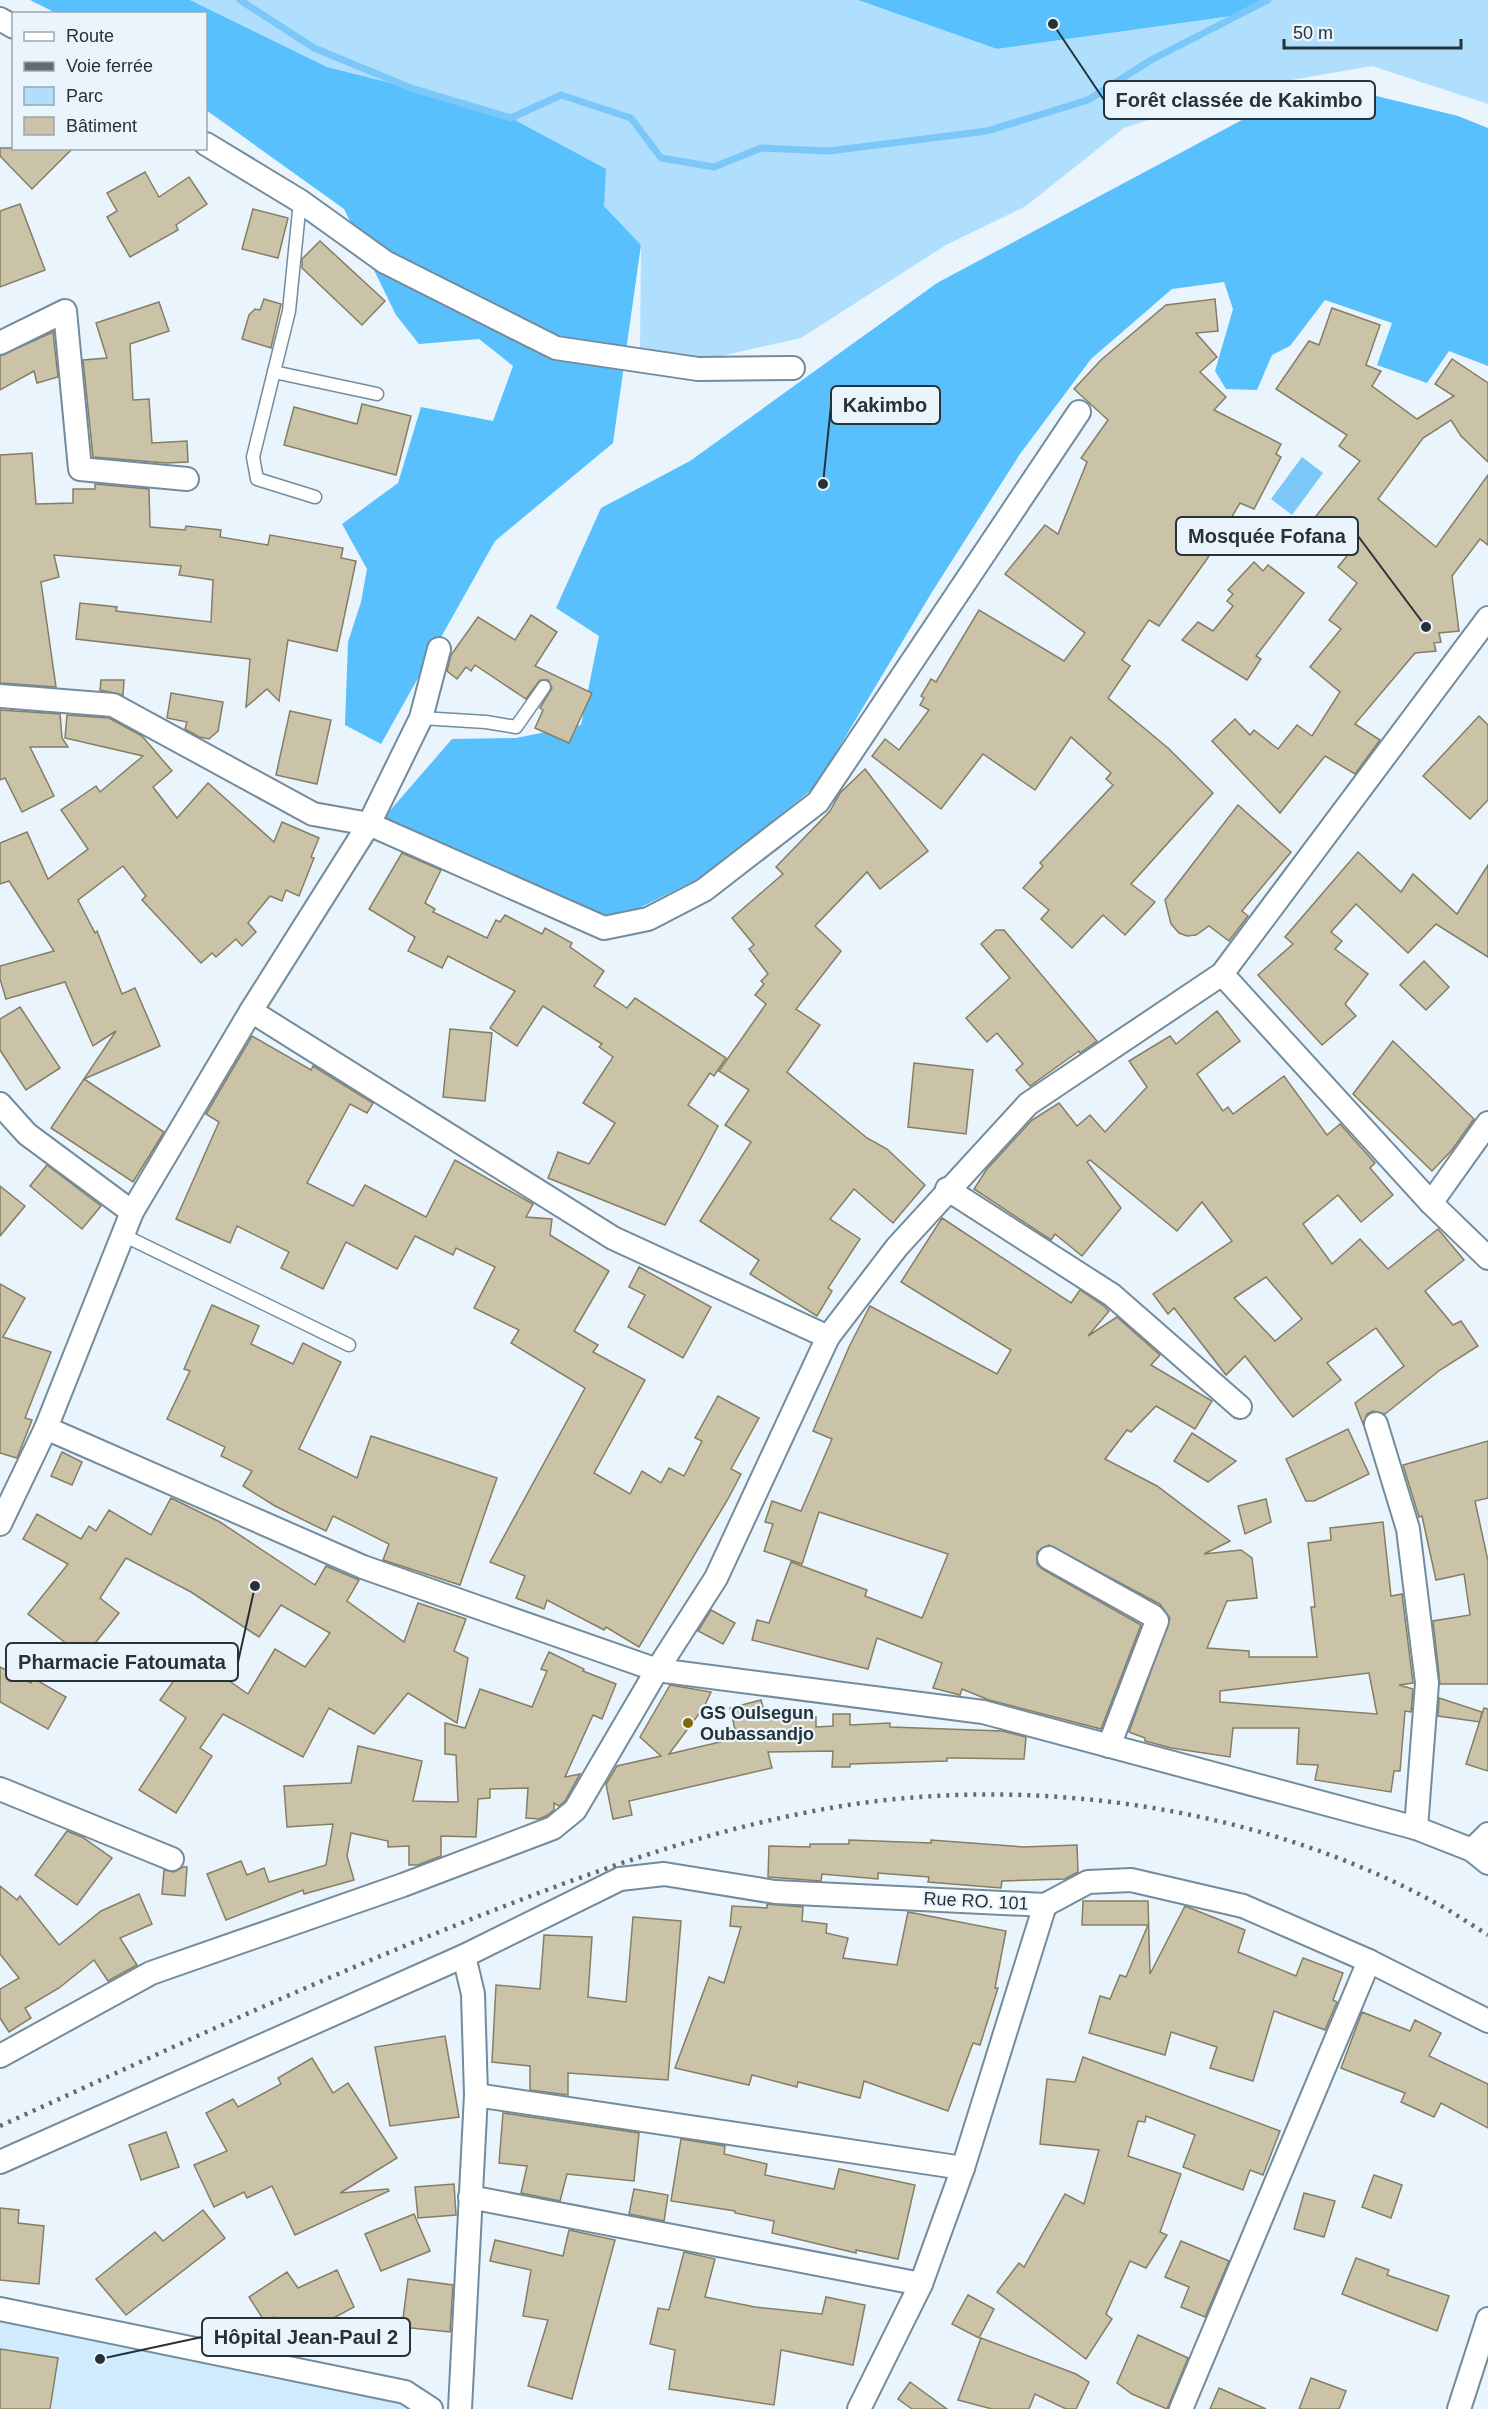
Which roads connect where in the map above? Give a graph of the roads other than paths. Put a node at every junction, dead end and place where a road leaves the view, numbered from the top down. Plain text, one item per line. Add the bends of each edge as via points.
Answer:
1 (207, 145) edge
2 (300, 201) junction
3 (0, 343) edge
4 (793, 368) dead end
5 (274, 372) junction
6 (377, 394) dead end
7 (1079, 412) dead end
8 (187, 479) dead end
9 (315, 497) dead end
10 (1488, 618) edge
11 (439, 649) dead end
12 (544, 687) dead end
13 (0, 696) edge
14 (421, 718) junction
15 (369, 824) junction
16 (1222, 974) junction
17 (251, 1011) junction
18 (0, 1104) edge
19 (1488, 1123) edge
20 (947, 1189) junction
21 (1431, 1203) junction
22 (132, 1212) junction
23 (123, 1235) junction
24 (1488, 1258) edge
25 (828, 1337) junction
26 (350, 1345) dead end
27 (1240, 1407) dead end
28 (1376, 1424) dead end
29 (46, 1428) junction
30 (0, 1524) edge
31 (1049, 1558) dead end
32 (657, 1670) junction
33 (1109, 1746) junction
34 (0, 1789) edge
35 (1416, 1828) junction
36 (1483, 1849) edge
37 (172, 1859) dead end
38 (1046, 1905) junction
39 (464, 1956) junction
40 (1369, 1961) junction
41 (1488, 2021) edge
42 (0, 2056) edge
43 (476, 2095) junction
44 (0, 2162) edge
45 (963, 2168) junction
46 (470, 2197) junction
47 (921, 2284) junction
48 (0, 2309) edge
49 (1488, 2319) edge
50 (431, 2409) edge
51 (460, 2409) edge
52 (859, 2409) edge
53 (1181, 2409) edge
54 (1459, 2409) edge

1 - 2 street
2 - 4 street via 385,261 556,348 698,369
2 - 5 lane via 289,311
3 - 8 street via 64,311 81,469
5 - 6 lane
5 - 9 lane via 253,458 257,479
7 - 15 street via 818,802 704,890 648,919 604,928
10 - 16 street
11 - 14 street
12 - 14 lane via 516,727
13 - 15 street via 114,705 313,814
14 - 15 street
15 - 17 street
16 - 20 street via 1028,1104
16 - 21 street
17 - 22 street
17 - 25 street via 613,1238
18 - 22 street via 27,1134
19 - 21 street
20 - 25 street
20 - 27 street via 1112,1295
21 - 24 street
22 - 23 street
23 - 26 lane
23 - 29 street
25 - 32 street via 716,1578
28 - 35 street via 1408,1529 1427,1683
29 - 30 street
29 - 32 street via 363,1567
31 - 33 street via 1153,1616 1156,1622
32 - 33 street via 983,1712
32 - 42 street via 575,1810 553,1828 404,1886 151,1973
33 - 35 street
34 - 37 street
35 - 36 street
38 - 39 street, Rue RO. 101 via 775,1892 664,1875 620,1879
38 - 40 street, Rue RO. 101 via 1088,1881 1131,1880 1243,1906
38 - 45 street
39 - 43 street via 473,1994
39 - 44 street, Rue RO. 101
40 - 41 street, Rue RO. 101
40 - 53 street
43 - 45 street
43 - 46 street
45 - 47 street
46 - 47 street
46 - 51 street
47 - 52 street
48 - 50 street via 405,2392
49 - 54 street

